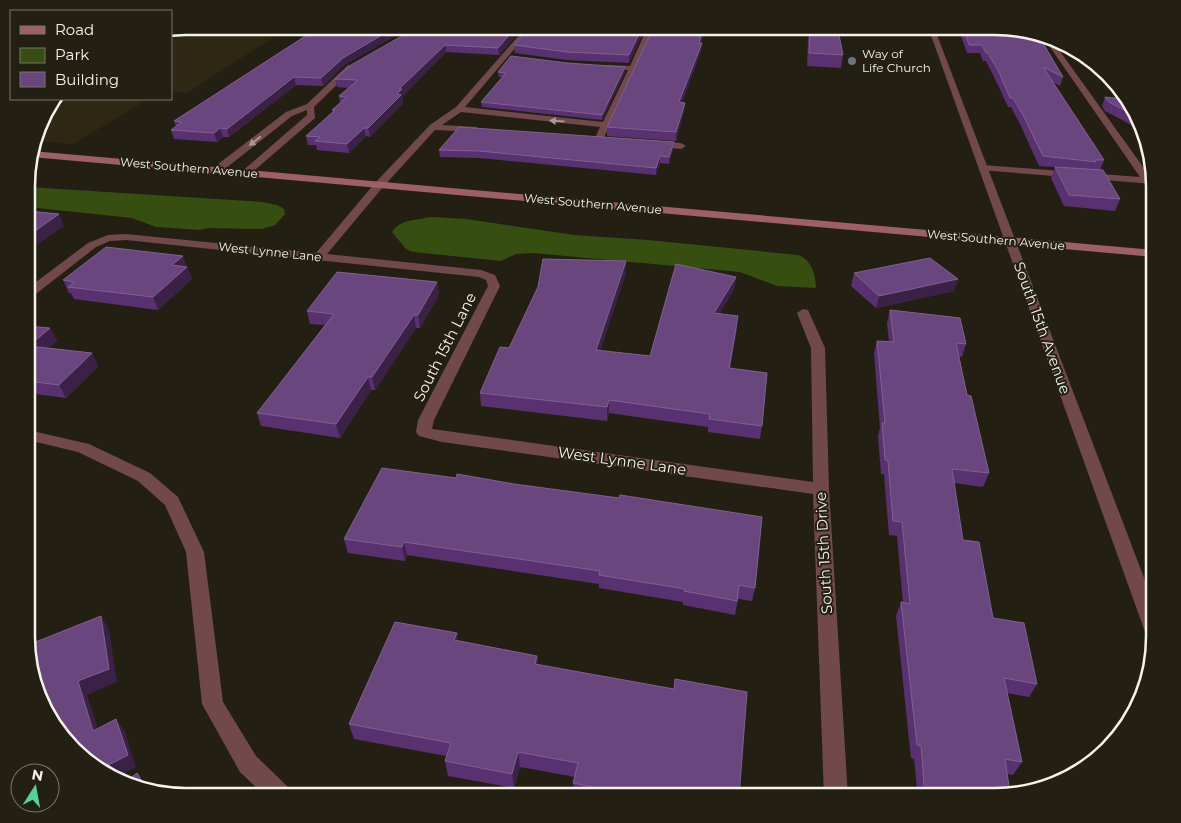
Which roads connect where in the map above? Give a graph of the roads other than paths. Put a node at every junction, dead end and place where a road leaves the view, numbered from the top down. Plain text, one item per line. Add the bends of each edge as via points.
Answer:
1 (524, 35) edge
2 (648, 35) edge
3 (934, 35) edge
4 (1053, 46) edge
5 (361, 61) edge
6 (599, 66) edge
7 (633, 68) junction
8 (310, 106) junction
9 (459, 109) junction
10 (606, 125) junction
11 (433, 126) junction
12 (268, 130) junction
13 (489, 131) edge
14 (294, 132) junction
15 (599, 140) edge
16 (645, 143) edge
17 (681, 146) dead end
18 (38, 155) edge
19 (983, 168) junction
20 (217, 170) junction
21 (245, 173) junction
22 (1146, 174) edge
23 (1146, 181) edge
24 (379, 185) junction
25 (1010, 242) junction
26 (1146, 253) edge
27 (319, 258) junction
28 (492, 278) joint
29 (35, 289) edge
30 (803, 313) dead end
31 (424, 432) joint
32 (35, 437) edge
33 (821, 489) junction
34 (1146, 608) edge
35 (273, 788) edge
36 (836, 788) edge

1 - 9 street
2 - 7 street
3 - 19 street, South 15th Avenue
4 - 22 street
5 - 8 street
6 - 7 street
7 - 10 street
8 - 12 street via 289,114
8 - 14 street via 312,116
10 -> 9 street
9 - 11 street
10 - 15 street
11 - 13 street
11 - 24 street
12 - 14 street
12 -> 20 street
14 - 21 street
16 - 17 street
18 - 20 main road, West Southern Avenue
19 - 23 street
19 - 25 street, South 15th Avenue
20 - 21 main road, West Southern Avenue
21 - 24 main road, West Southern Avenue
24 - 25 main road, West Southern Avenue
24 - 27 street
25 - 26 main road, West Southern Avenue
25 - 34 street, South 15th Avenue
27 - 28 street, West Lynne Lane via 481,274
27 - 29 street, West Lynne Lane via 126,237 108,238 92,245
28 - 31 street, South 15th Lane via 494,286 426,420
30 - 33 street, South 15th Drive via 818,348
31 - 33 street, West Lynne Lane
32 - 35 street via 83,448 144,477 172,502 195,552 213,704 248,764
33 - 36 street, South 15th Drive

